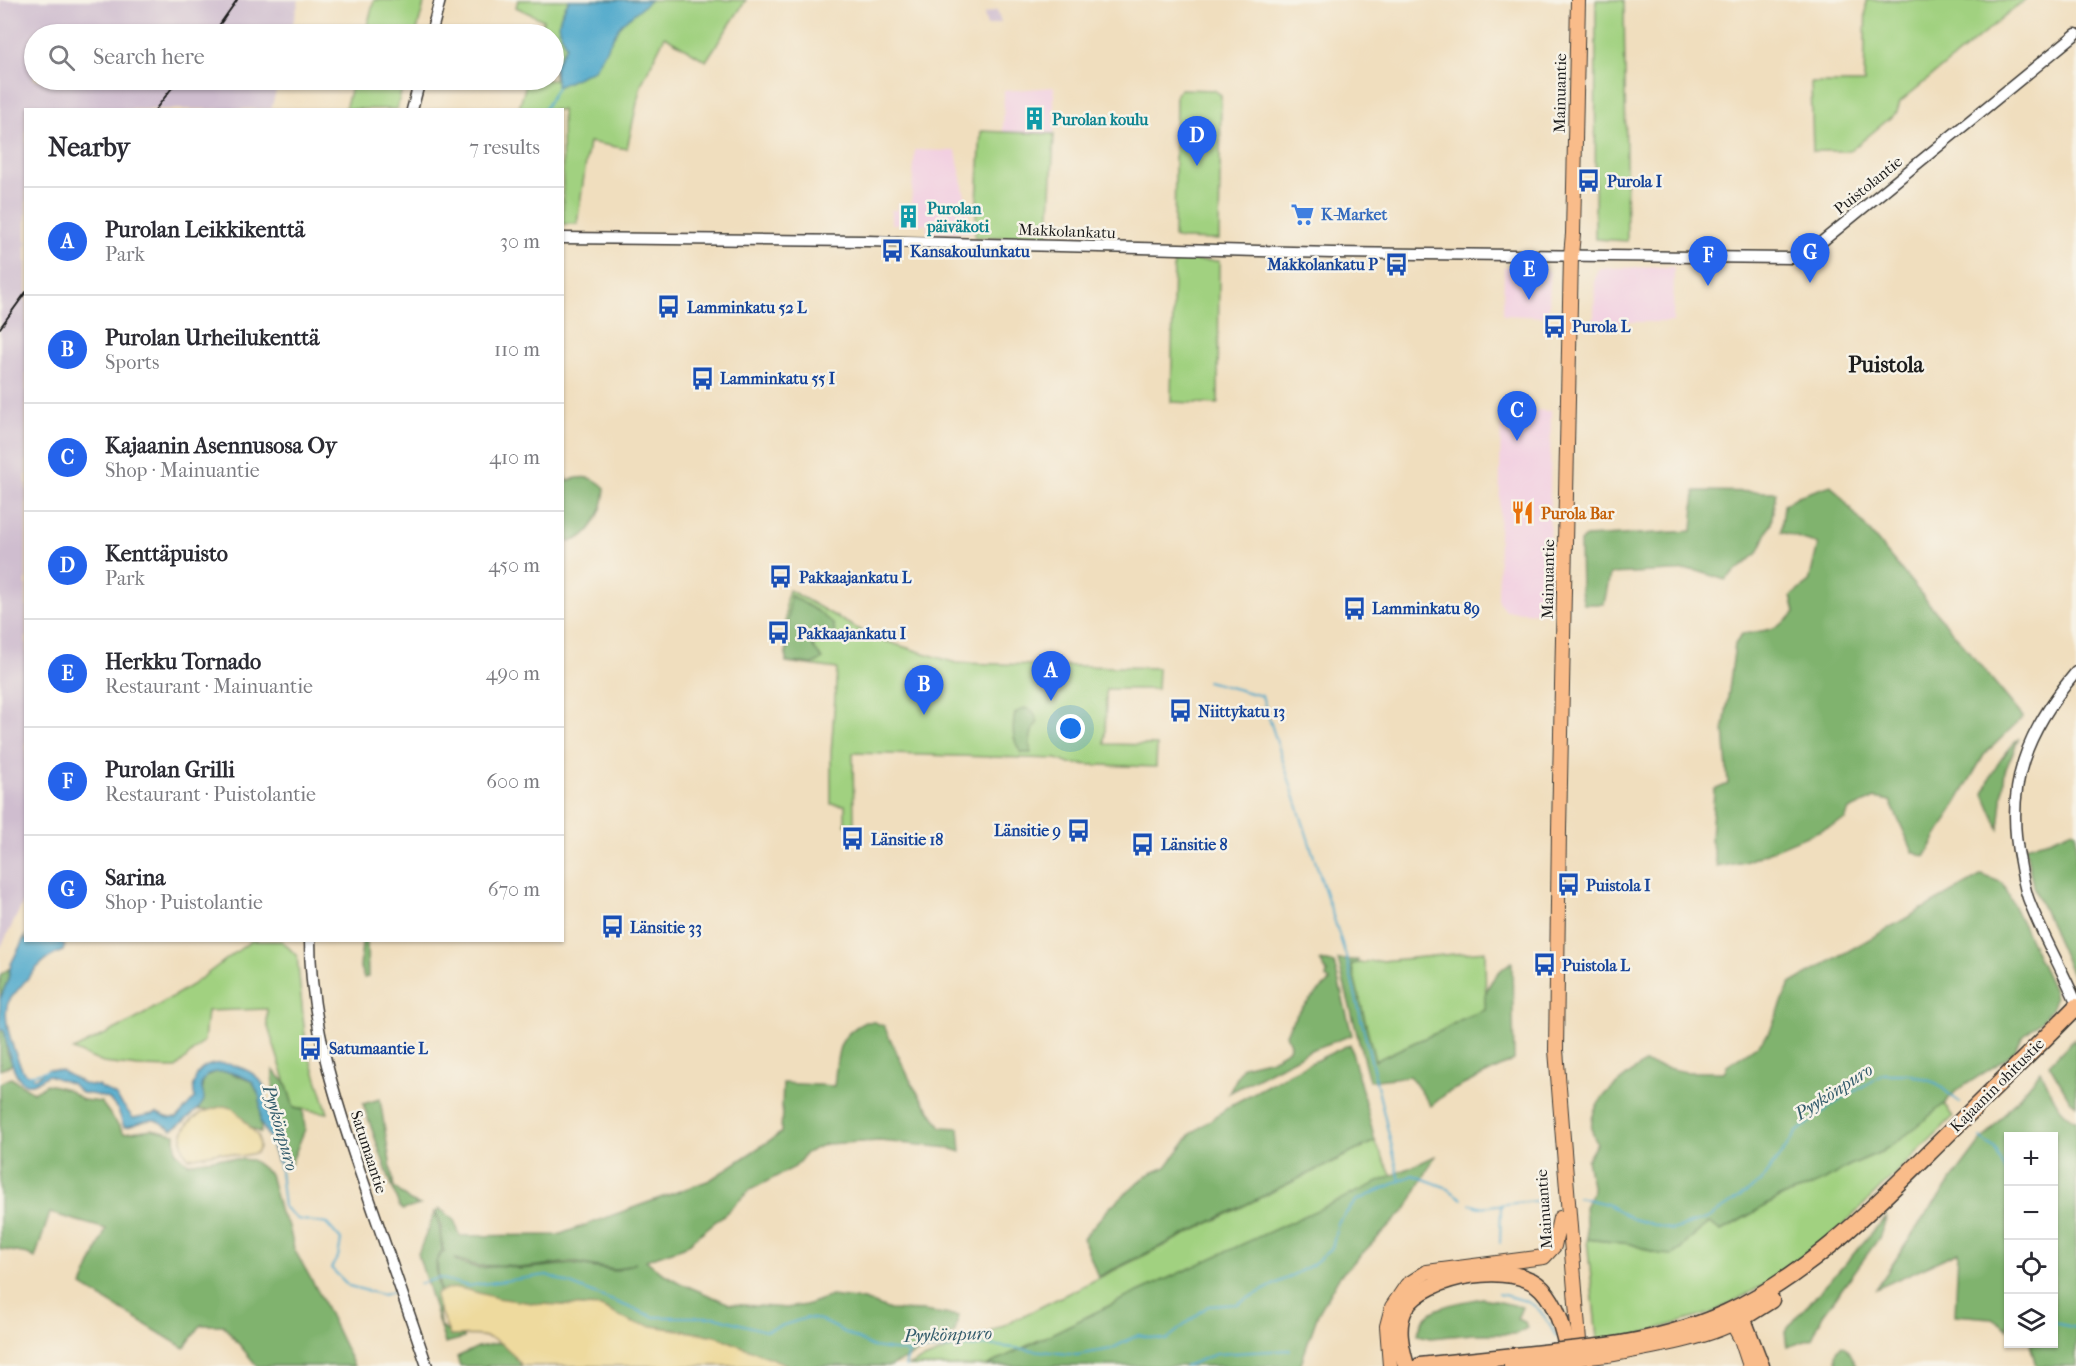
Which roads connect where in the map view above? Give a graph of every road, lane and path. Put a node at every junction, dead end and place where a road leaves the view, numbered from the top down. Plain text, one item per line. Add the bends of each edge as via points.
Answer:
1 (440, 0) edge
2 (1578, 0) edge
3 (434, 24) edge
4 (2076, 34) edge
5 (417, 90) edge
6 (413, 108) edge
7 (564, 238) edge
8 (1571, 255) junction
9 (2076, 672) edge
10 (310, 942) edge
11 (2076, 1002) edge
12 (2076, 1007) edge
13 (1556, 1050) junction
14 (1560, 1218) junction
15 (1735, 1315) junction
16 (1552, 1356) junction
17 (427, 1366) edge
18 (1390, 1366) edge
19 (1406, 1366) edge
20 (1420, 1366) edge
21 (1510, 1366) edge
22 (1572, 1366) edge
23 (1581, 1366) edge
24 (1750, 1366) edge
25 (1761, 1366) edge

1 - 3 street
2 - 8 main road, Mainuantie
4 - 8 street, Puistolantie via 1804,255 1783,259
5 - 6 street
7 - 8 street, Makkolankatu
8 - 13 main road, Mainuantie
9 - 11 street via 2047,711 2027,748 2015,796 2015,838 2024,885
10 - 17 street, Satumaantie via 321,1044 343,1122
12 - 15 highway, Kajaanin ohitustie via 1901,1180 1814,1258
13 - 14 main road, Mainuantie via 1553,1069
13 - 23 main road, Mainuantie
14 - 18 main road via 1554,1246 1544,1257 1427,1272 1407,1285 1392,1307 1387,1326
14 - 22 main road, Mainuantie
15 - 16 highway, Kajaanin ohitustie, bridge via 1608,1351
15 - 24 main road
15 - 25 highway
16 - 20 highway, Kajaanin ohitustie
16 - 21 main road
19 - 22 highway via 1399,1329 1405,1308 1418,1293 1451,1279 1494,1274 1518,1276 1542,1289 1559,1320

